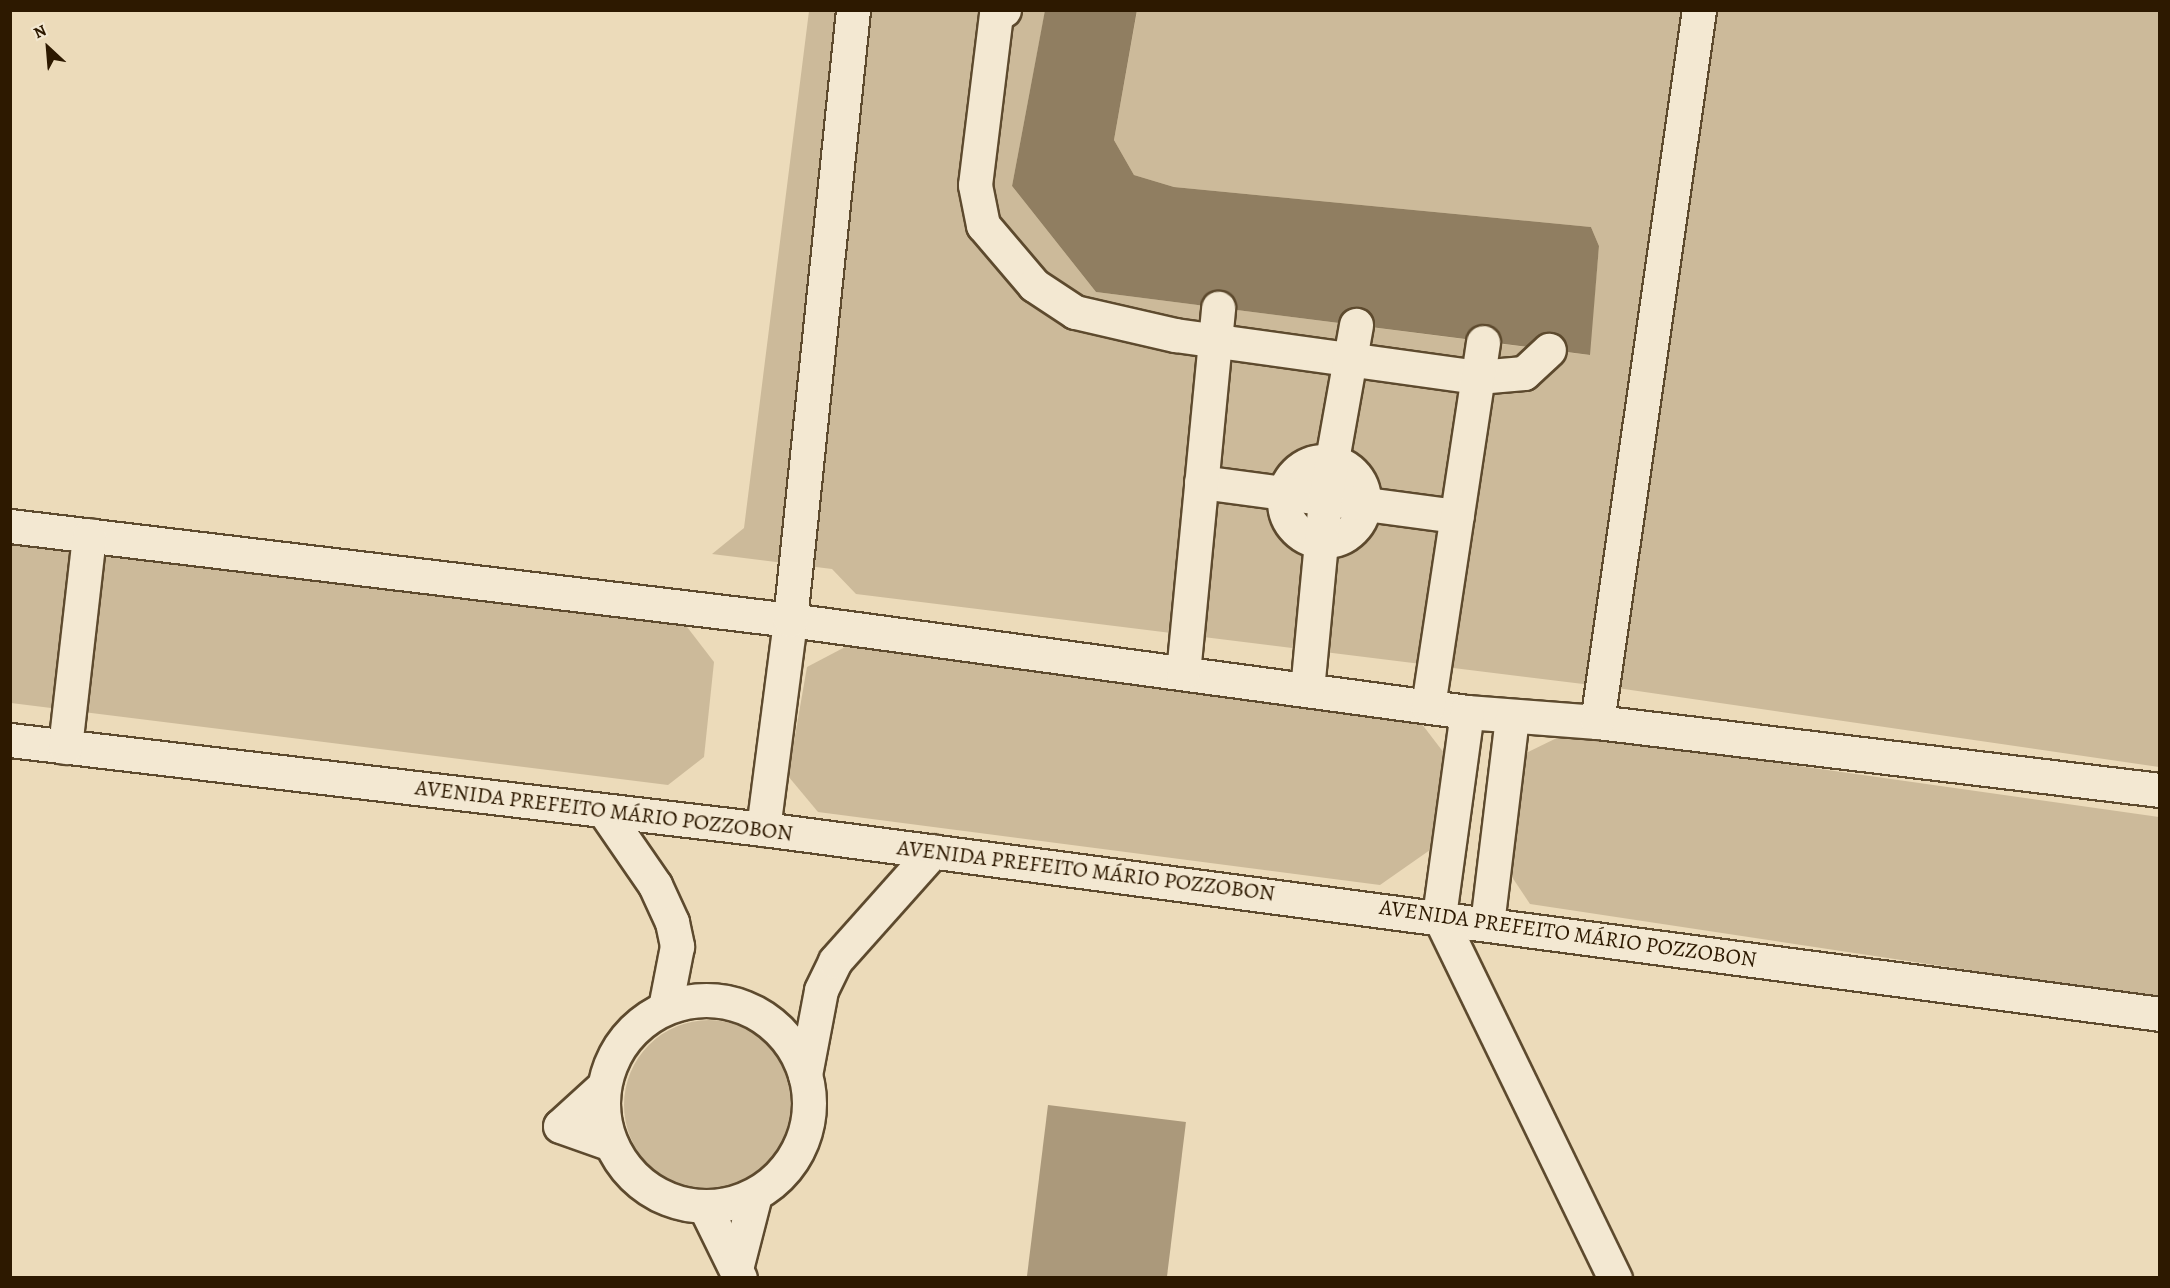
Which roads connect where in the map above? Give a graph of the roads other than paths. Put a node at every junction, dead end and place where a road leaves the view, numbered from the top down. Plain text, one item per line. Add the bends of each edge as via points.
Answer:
1 (853, 10) edge
2 (1004, 10) edge
3 (1699, 10) edge
4 (1216, 323) junction
5 (1356, 326) dead end
6 (1484, 342) dead end
7 (1549, 350) dead end
8 (1350, 357) junction
9 (1478, 376) junction
10 (1332, 462) junction
11 (1201, 482) junction
12 (1284, 493) junction
13 (1325, 499) junction
14 (1364, 504) junction
15 (1456, 516) junction
16 (10, 525) edge
17 (89, 535) junction
18 (1322, 541) junction
19 (790, 620) junction
20 (1183, 673) junction
21 (1307, 690) junction
22 (1428, 706) junction
23 (1467, 712) junction
24 (1512, 716) junction
25 (1597, 722) junction
26 (10, 741) edge
27 (65, 747) junction
28 (2160, 790) edge
29 (604, 810) junction
30 (763, 829) junction
31 (933, 851) junction
32 (1439, 916) junction
33 (1487, 924) junction
34 (665, 1008) junction
35 (2160, 1014) edge
36 (806, 1074) junction
37 (604, 1086) junction
38 (611, 1144) junction
39 (755, 1195) junction
40 (705, 1207) junction
41 (738, 1271) edge
42 (1615, 1278) edge

1 - 19 street
2 - 4 street via 996,14 975,184 983,225 1034,285 1075,312
3 - 25 street
4 - 8 street
4 - 11 street
5 - 8 street
6 - 9 street
7 - 9 street via 1524,373
8 - 9 street
8 - 10 street
9 - 15 street
10 - 12 street via 1302,468
10 - 13 street
10 - 14 street via 1356,477
11 - 12 street
11 - 20 street
12 - 13 street
12 - 18 street via 1290,524
13 - 14 street
13 - 18 street
14 - 15 street
14 - 18 street via 1350,532
15 - 22 street
16 - 17 street
17 - 19 street
17 - 27 street
18 - 21 street
19 - 20 street
19 - 30 street
20 - 21 street
21 - 22 street
22 - 23 street
23 - 24 street
23 - 32 street
24 - 25 street
24 - 33 street
25 - 28 street
26 - 27 street, AVENIDA PREFEITO MÁRIO POZZOBON
27 - 29 street, AVENIDA PREFEITO MÁRIO POZZOBON
29 - 30 street, AVENIDA PREFEITO MÁRIO POZZOBON
29 - 34 street via 655,885 672,922 677,946
30 - 31 street, AVENIDA PREFEITO MÁRIO POZZOBON
31 - 32 street, AVENIDA PREFEITO MÁRIO POZZOBON
31 - 36 street via 835,961 821,990
32 - 33 street, AVENIDA PREFEITO MÁRIO POZZOBON
32 - 42 street
33 - 35 street, AVENIDA PREFEITO MÁRIO POZZOBON
34 - 36 street via 698,1001 741,1006 783,1034
34 - 37 street via 624,1039
36 - 39 street via 809,1097 801,1143 790,1164
37 - 38 street via 602,1111
37 - 38 street via 560,1126
38 - 40 street via 634,1179 655,1194
39 - 40 street
39 - 41 street
40 - 41 street

